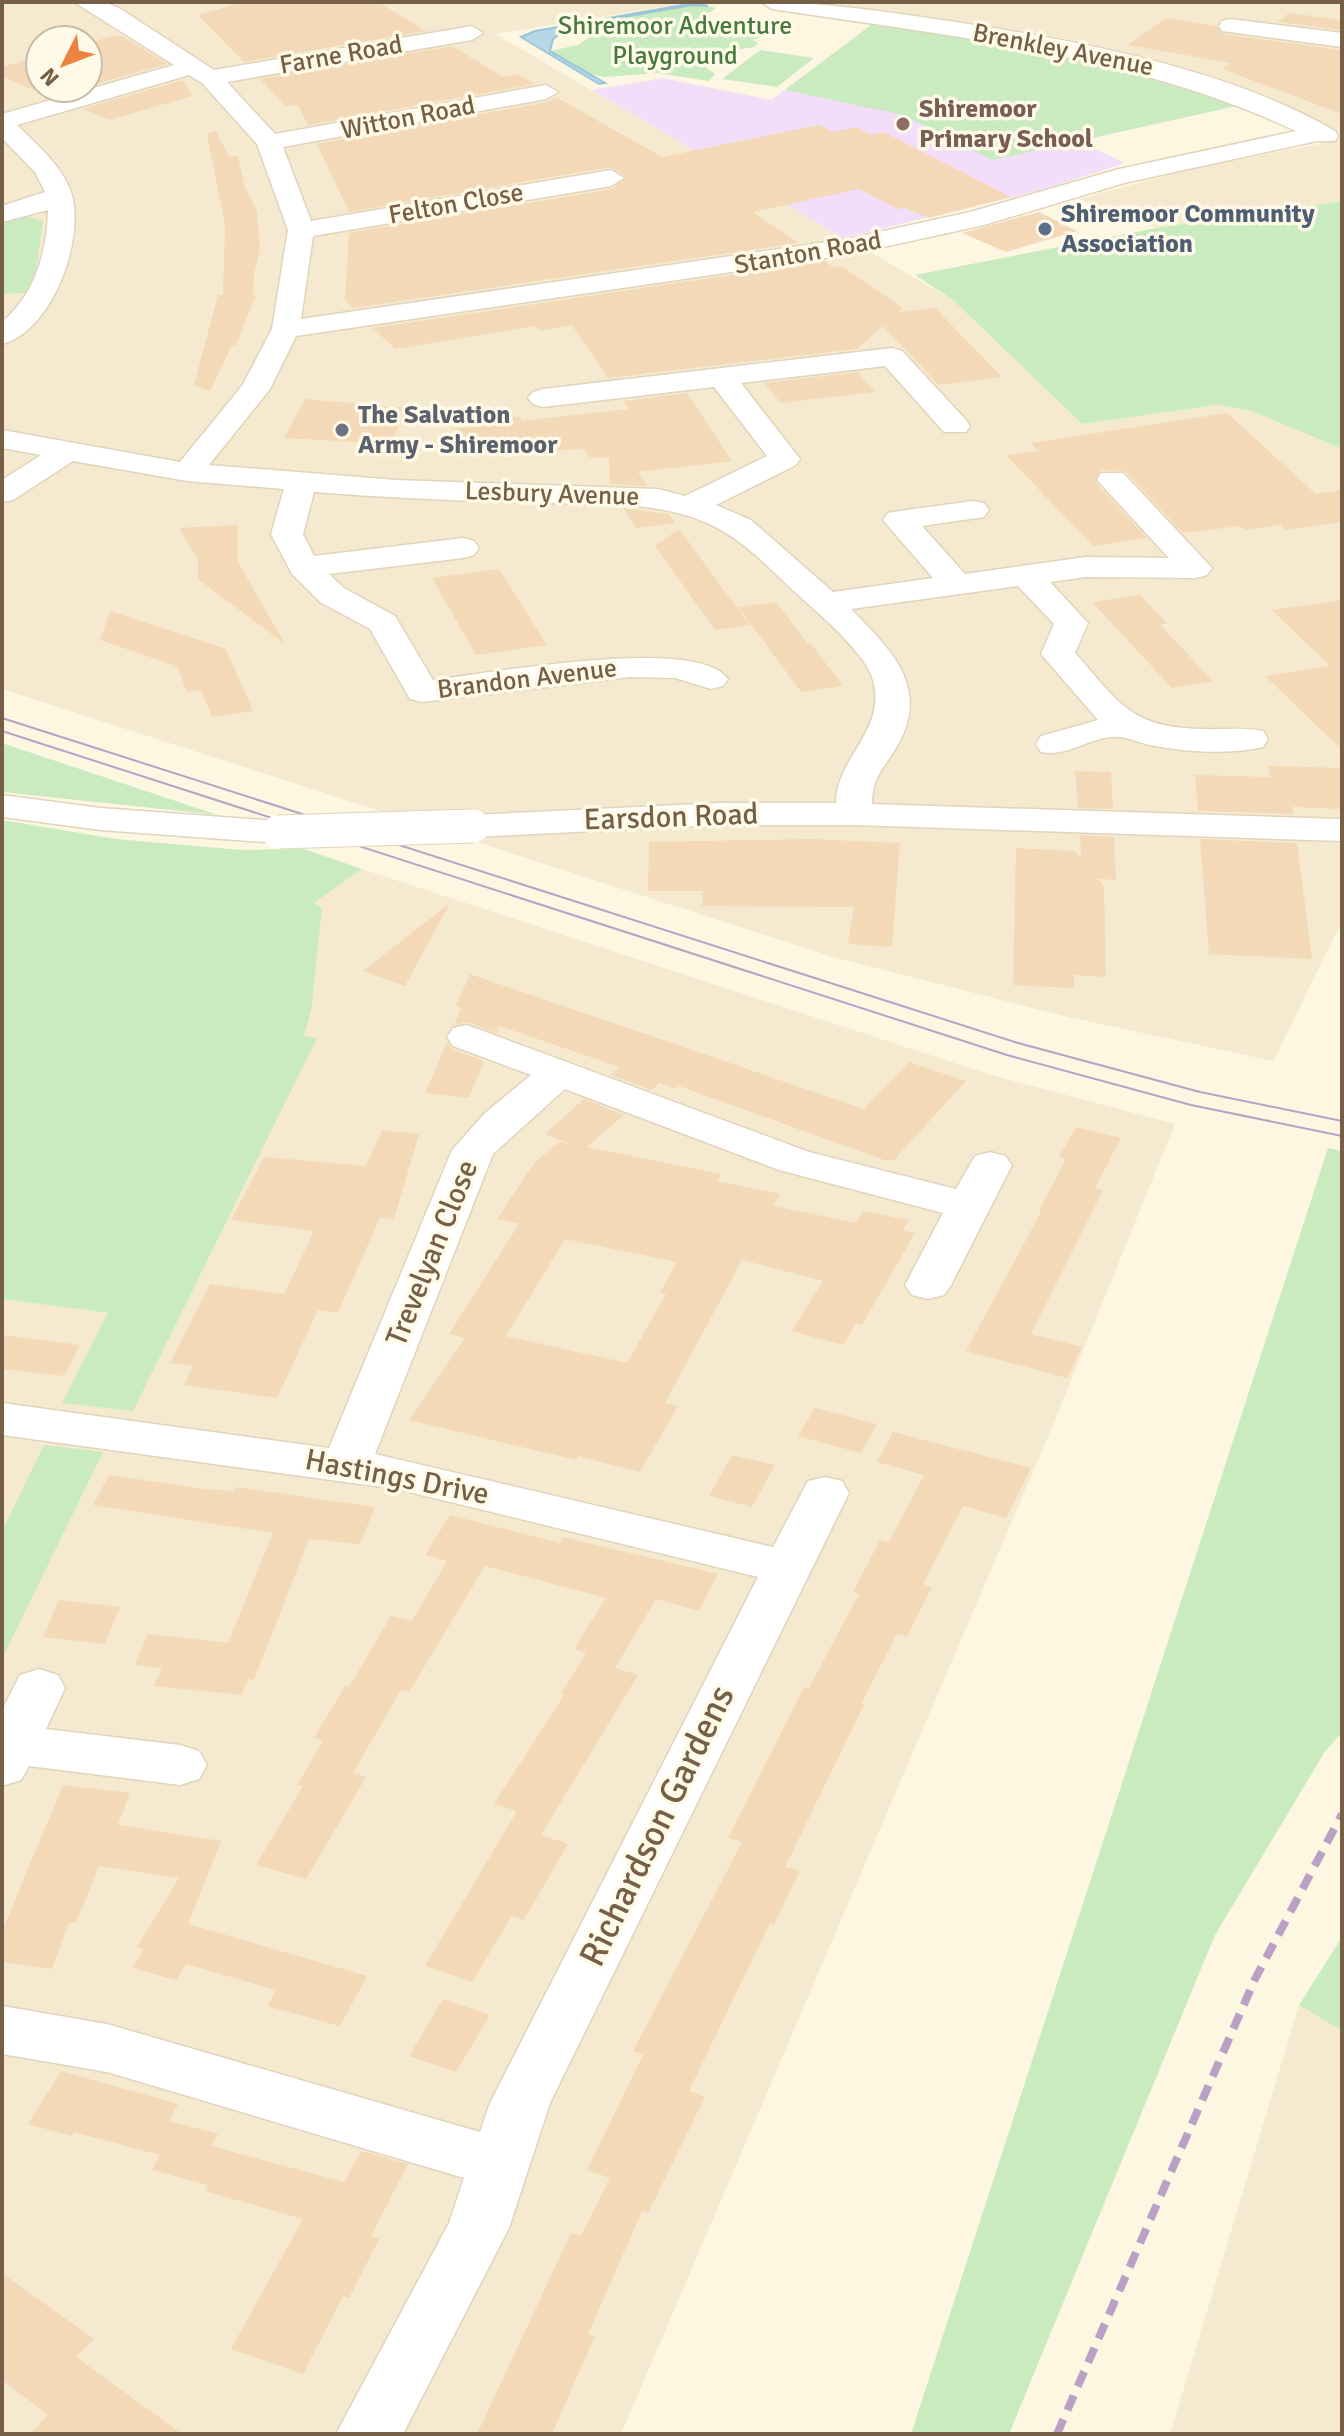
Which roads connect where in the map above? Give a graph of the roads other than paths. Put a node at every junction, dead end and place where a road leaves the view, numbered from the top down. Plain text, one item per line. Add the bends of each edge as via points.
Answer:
1 (85, 2) edge
2 (772, 2) edge
3 (1246, 2) edge
4 (138, 6) dead end
5 (111, 13) junction
6 (1230, 26) junction
7 (472, 33) dead end
8 (1342, 40) edge
9 (1212, 42) dead end
10 (1190, 56) dead end
11 (1164, 69) junction
12 (202, 72) junction
13 (546, 92) dead end
14 (2, 100) edge
15 (34, 112) junction
16 (2, 123) edge
17 (1332, 139) edge
18 (269, 142) junction
19 (611, 178) dead end
20 (60, 196) junction
21 (2, 214) edge
22 (301, 230) junction
23 (2, 299) edge
24 (32, 309) junction
25 (286, 329) junction
26 (2, 336) edge
27 (721, 377) junction
28 (543, 398) dead end
29 (955, 426) dead end
30 (2, 439) edge
31 (65, 453) junction
32 (187, 472) junction
33 (1112, 480) dead end
34 (301, 483) junction
35 (2, 493) edge
36 (690, 506) junction
37 (973, 510) dead end
38 (463, 548) dead end
39 (303, 567) junction
40 (1025, 575) junction
41 (957, 585) junction
42 (826, 603) junction
43 (711, 679) dead end
44 (1123, 724) junction
45 (1250, 739) dead end
46 (1054, 744) dead end
47 (2, 806) edge
48 (854, 814) junction
49 (1342, 830) edge
50 (467, 1037) dead end
51 (559, 1073) junction
52 (990, 1165) dead end
53 (969, 1206) junction
54 (928, 1285) dead end
55 (2, 1419) edge
56 (347, 1464) junction
57 (825, 1493) dead end
58 (786, 1567) junction
59 (39, 1688) dead end
60 (7, 1755) edge
61 (180, 1765) dead end
62 (2, 2030) edge
63 (502, 2164) junction
64 (369, 2434) edge

1 - 5 street
2 - 11 street, Brenkley Avenue via 1014,37
3 - 6 street
4 - 5 street
5 - 12 street
6 - 8 street
6 - 9 street
7 - 12 street, Farne Road
10 - 11 street
11 - 17 street, Brenkley Avenue via 1247,99
12 - 15 street, Farne Road
12 - 18 street
13 - 18 street, Witton Road
14 - 15 street
15 - 16 street, Farne Road
16 - 20 street via 41,164
17 - 25 street, Stanton Road via 1160,167 975,219 847,247
18 - 22 street
19 - 22 street, Felton Close
20 - 21 street
20 - 24 street via 60,229 49,274
22 - 25 street
23 - 24 street
24 - 26 street
25 - 32 street via 255,389
27 - 28 street
27 - 29 street via 892,357
27 - 36 street via 785,459
30 - 31 street, Lesbury Avenue
31 - 32 street, Lesbury Avenue
31 - 35 street
32 - 34 street, Lesbury Avenue
33 - 40 street via 1196,568 1086,567
34 - 36 street, Lesbury Avenue via 617,495
34 - 39 street, Brandon Avenue via 287,534
36 - 42 street, Lesbury Avenue via 740,527
37 - 41 street via 899,520
38 - 39 street
39 - 43 street, Brandon Avenue via 332,595 383,623 422,692 630,667 679,668
40 - 41 street
40 - 44 street via 1071,623 1058,654
41 - 42 street
42 - 48 street, Lesbury Avenue via 879,658 891,681 890,724 854,782
44 - 45 street via 1204,740
44 - 46 street
47 - 48 street, Earsdon Road, bridge via 278,832
48 - 49 street, Earsdon Road
50 - 51 street
51 - 53 street via 794,1161
51 - 56 street, Trevelyan Close via 473,1150
52 - 53 street
53 - 54 street
55 - 56 street, Hastings Drive
56 - 58 street, Hastings Drive
57 - 58 street, Richardson Gardens
58 - 63 street, Richardson Gardens via 520,2103
59 - 60 street
60 - 61 street
62 - 63 street via 107,2048
63 - 64 street, Richardson Gardens via 478,2228

